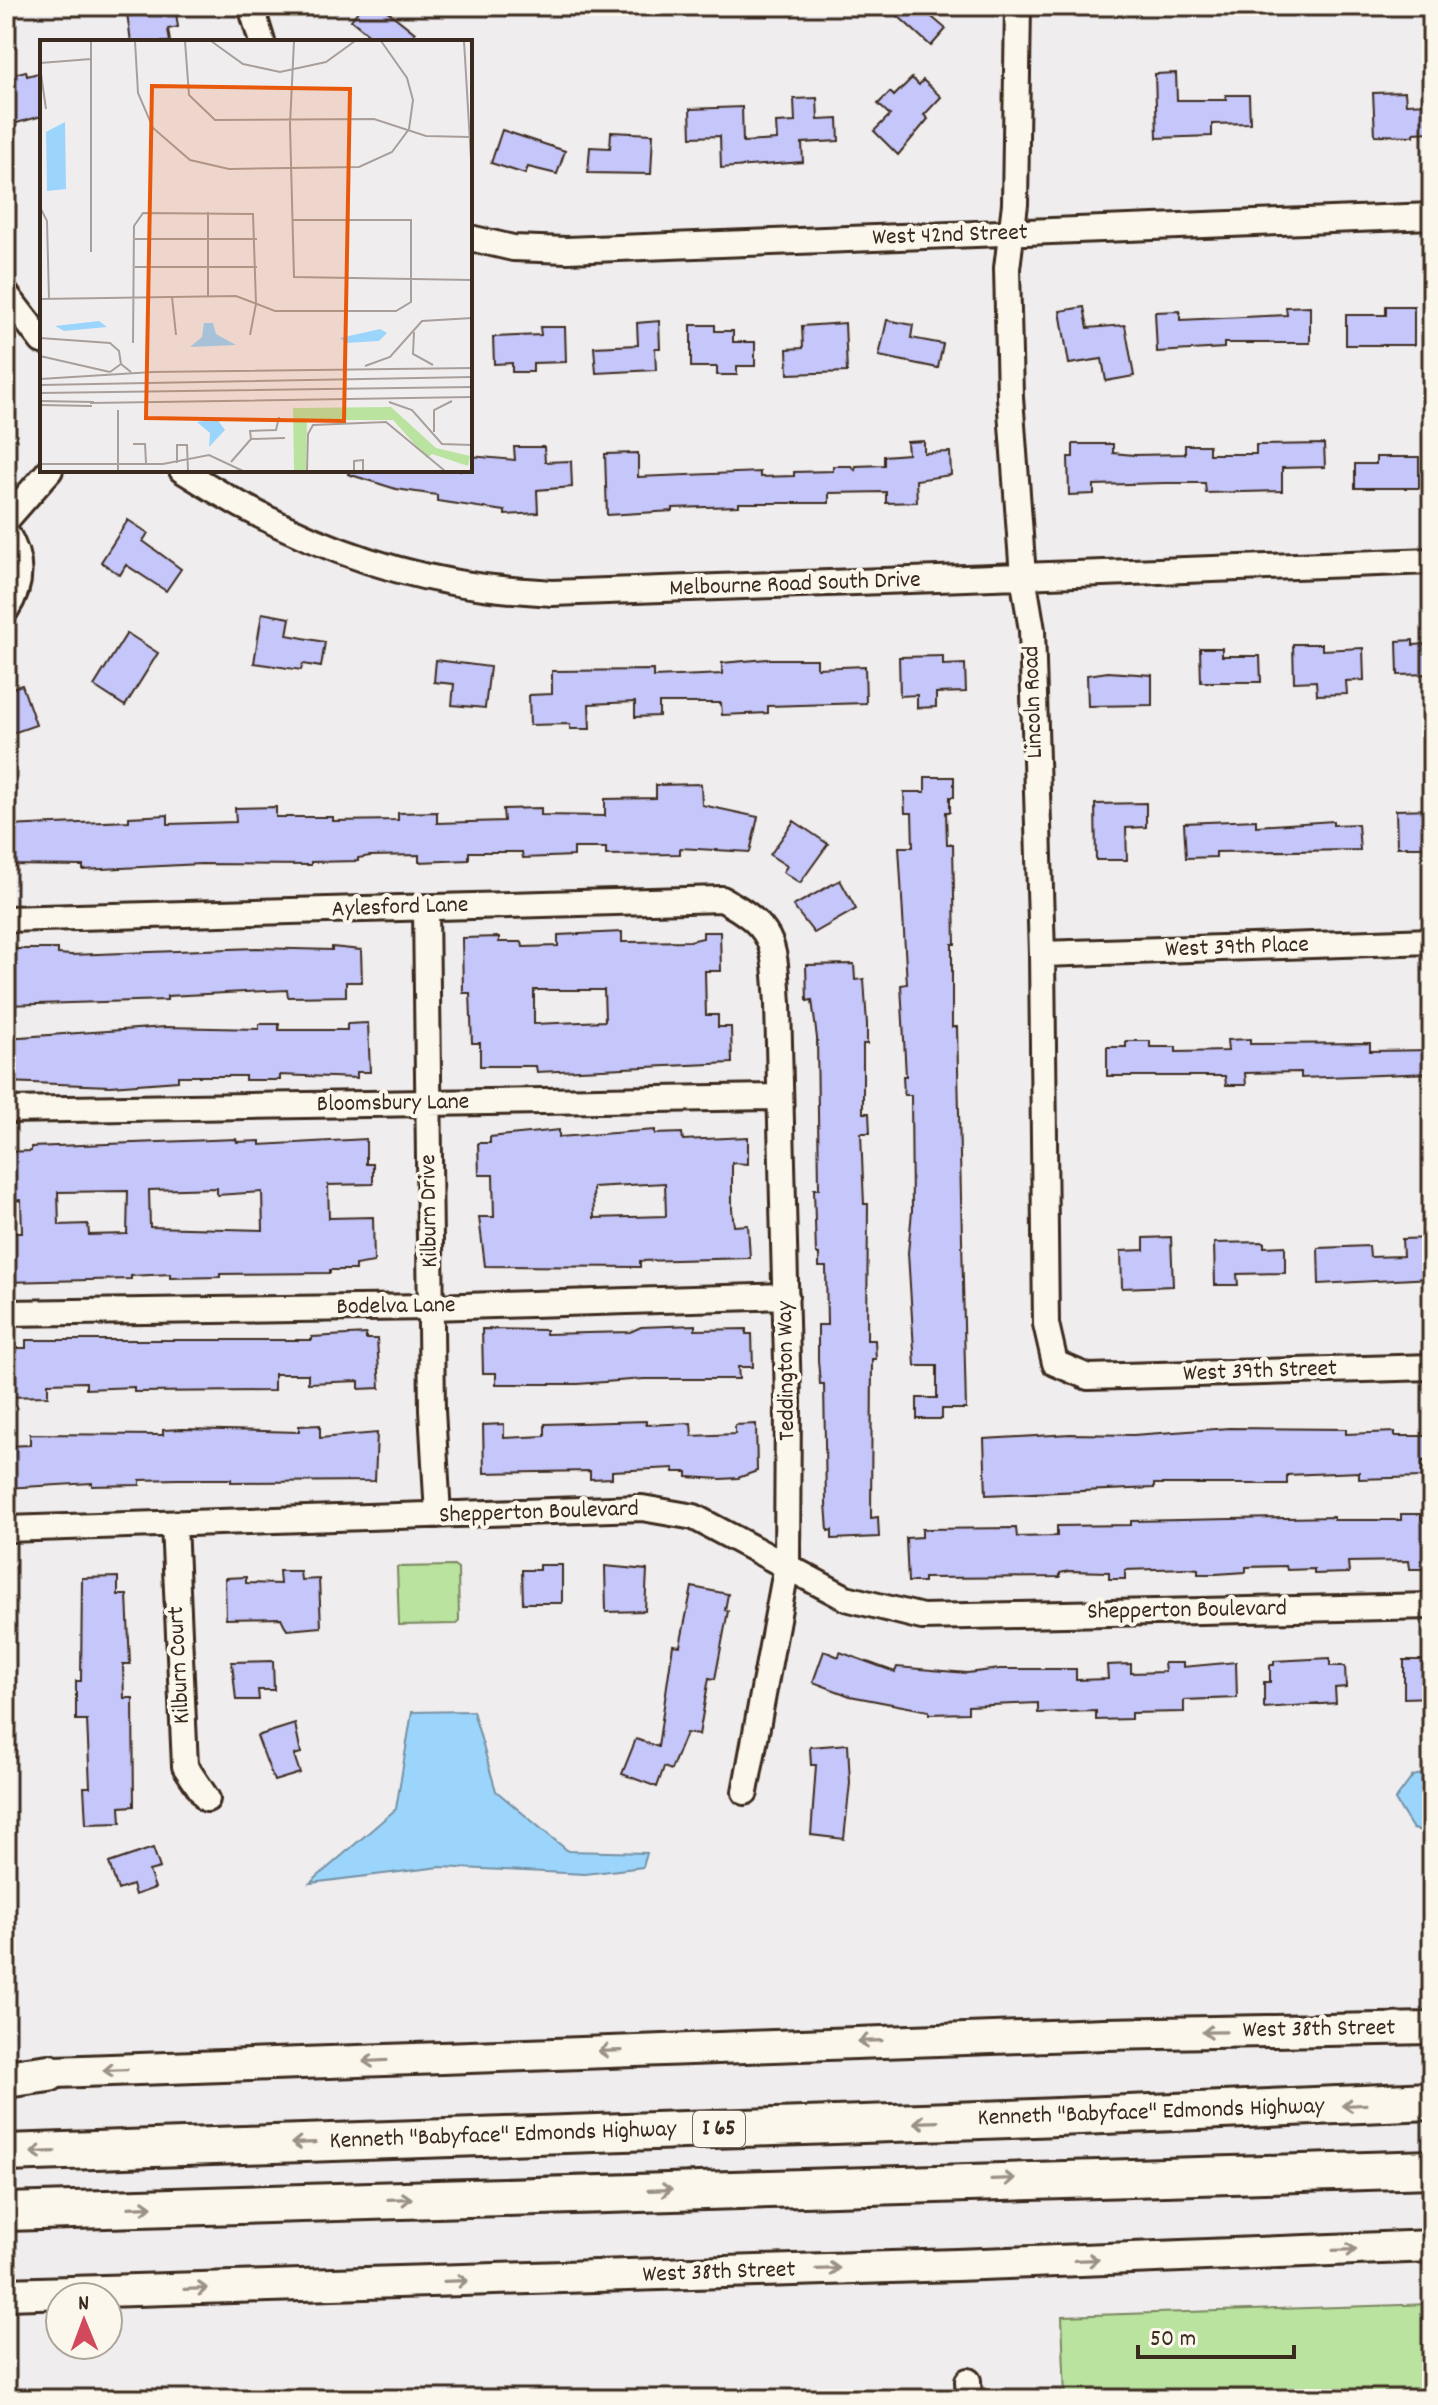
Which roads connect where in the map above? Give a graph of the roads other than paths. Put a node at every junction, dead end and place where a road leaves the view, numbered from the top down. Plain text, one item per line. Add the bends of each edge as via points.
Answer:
1 (251, 6) edge
2 (1018, 6) edge
3 (261, 40) edge
4 (1432, 216) edge
5 (1010, 234) junction
6 (472, 238) edge
7 (6, 294) edge
8 (40, 338) edge
9 (48, 472) edge
10 (185, 472) edge
11 (6, 520) edge
12 (6, 532) edge
13 (1432, 561) edge
14 (1023, 576) junction
15 (6, 610) edge
16 (426, 907) junction
17 (6, 919) edge
18 (1432, 941) edge
19 (774, 947) joint
20 (1042, 954) junction
21 (780, 1097) junction
22 (428, 1103) junction
23 (6, 1110) edge
24 (786, 1296) junction
25 (431, 1307) junction
26 (6, 1313) edge
27 (1432, 1367) edge
28 (1088, 1377) joint
29 (438, 1515) junction
30 (174, 1524) junction
31 (6, 1529) edge
32 (787, 1565) junction
33 (1432, 1606) edge
34 (745, 1792) dead end
35 (207, 1799) dead end
36 (1432, 2028) edge
37 (49, 2073) joint
38 (6, 2076) edge
39 (1432, 2101) edge
40 (6, 2153) edge
41 (1432, 2169) edge
42 (6, 2212) edge
43 (1432, 2246) edge
44 (6, 2294) edge

1 - 3 street
2 - 5 street, Lincoln Road
4 - 5 street, West 42nd Street
5 - 6 street, West 42nd Street via 547,250
5 - 14 street, Lincoln Road via 1010,397
7 - 8 street
9 - 11 street
10 - 14 street, Melbourne Road South Drive via 235,503 333,550 483,587 603,593
12 - 15 street via 19,573
13 - 14 street, Melbourne Road South Drive
14 - 20 street, Lincoln Road via 1032,630
16 - 17 street, Aylesford Lane
16 - 19 street, Aylesford Lane via 722,899 753,916
16 - 22 street, Kilburn Drive
18 - 20 street, West 39th Place
19 - 21 street, Teddington Way
20 - 28 street, Lincoln Road via 1046,1324 1055,1363
21 - 22 street, Bloomsbury Lane
21 - 24 street, Teddington Way
22 - 23 street, Bloomsbury Lane
22 - 25 street, Kilburn Drive
24 - 25 street, Bodelva Lane
24 - 32 street, Teddington Way
25 - 26 street, Bodelva Lane
25 - 29 street, Kilburn Drive
27 - 28 street, West 39th Street
29 - 30 street, Shepperton Boulevard
29 - 32 street, Shepperton Boulevard via 642,1508 694,1517
30 - 31 street, Shepperton Boulevard
30 - 35 street, Kilburn Court via 185,1766
32 - 33 street, Shepperton Boulevard via 846,1598 922,1617
32 - 34 street, Teddington Way
36 -> 37 main road, West 38th Street via 1089,2034
37 - 38 highway
39 -> 40 highway, Kenneth "Babyface" Edmonds Highway / I 65
42 -> 41 highway
44 -> 43 main road, West 38th Street

